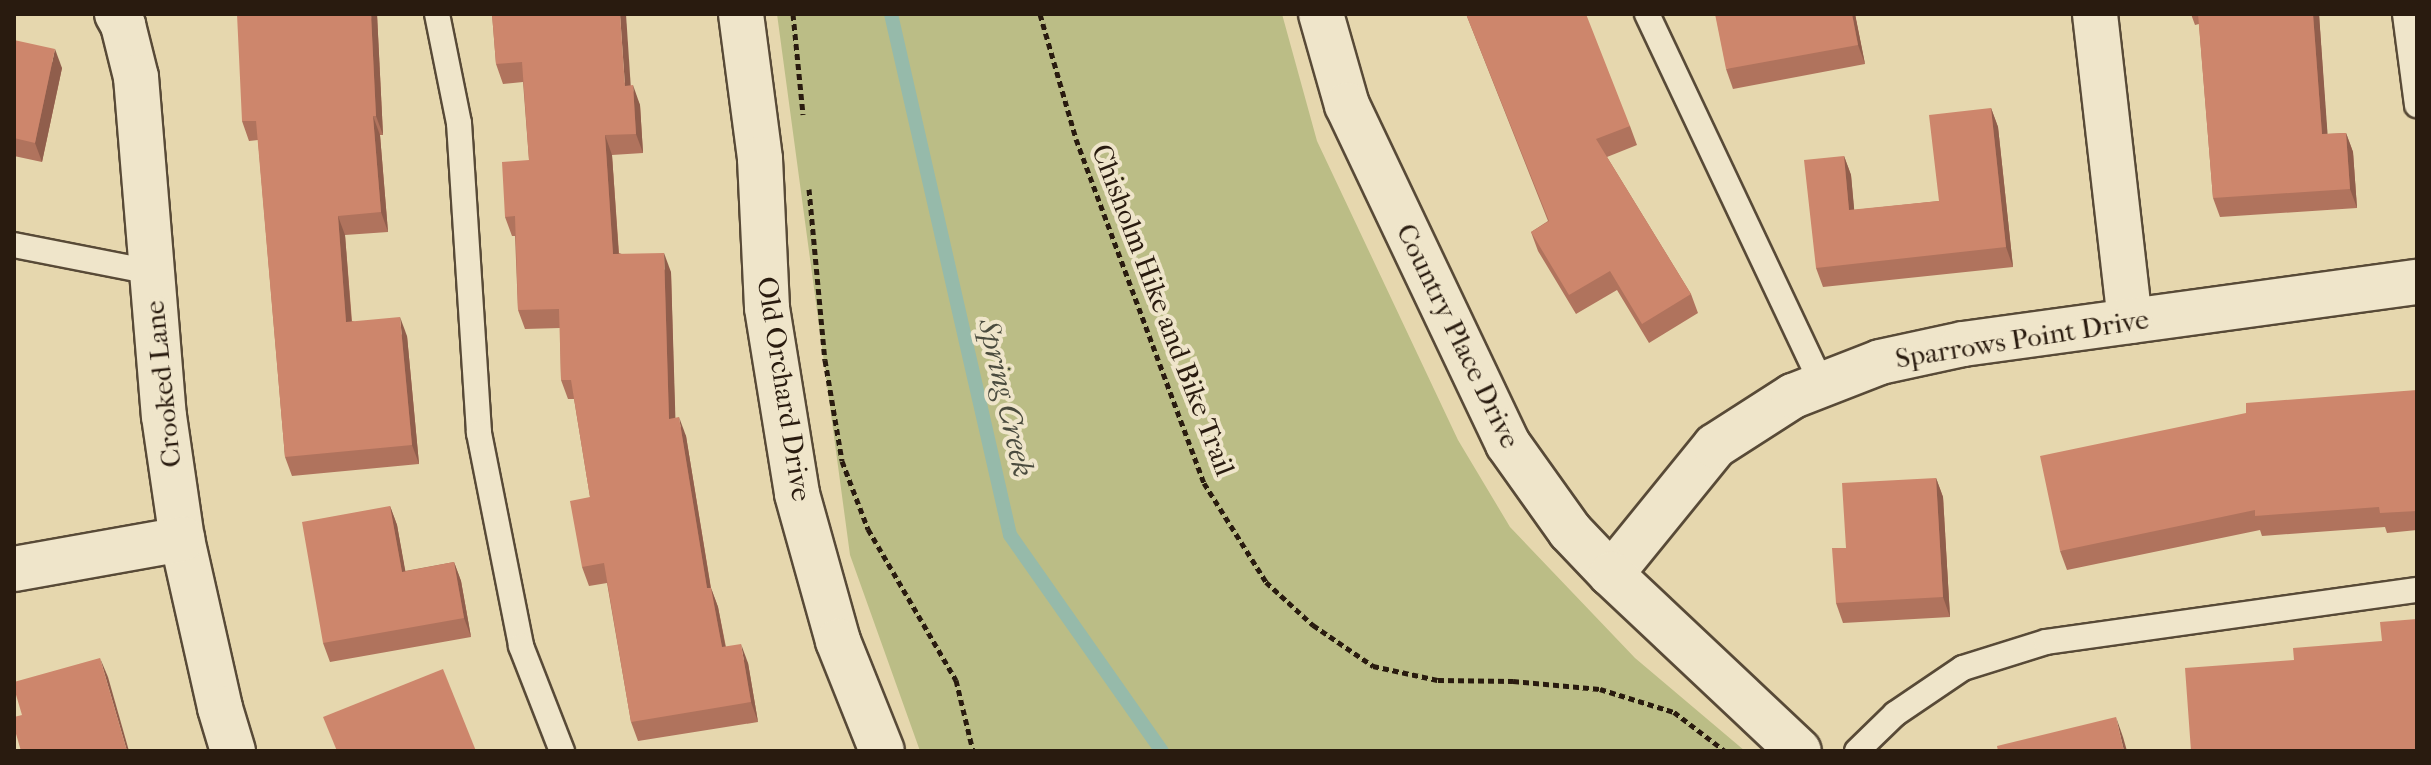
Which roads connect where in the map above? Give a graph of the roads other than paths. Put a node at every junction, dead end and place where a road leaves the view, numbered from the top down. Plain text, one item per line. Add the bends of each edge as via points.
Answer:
1 (117, 14) edge
2 (437, 14) edge
3 (741, 14) edge
4 (1321, 14) edge
5 (1647, 14) edge
6 (2095, 14) edge
7 (2405, 14) edge
8 (2417, 105) edge
9 (14, 245) edge
10 (152, 272) junction
11 (2417, 282) edge
12 (2130, 321) junction
13 (1822, 384) junction
14 (182, 539) junction
15 (14, 569) edge
16 (1611, 574) junction
17 (2417, 590) edge
18 (233, 751) edge
19 (562, 751) edge
20 (882, 751) edge
21 (1799, 751) edge
22 (1857, 751) edge

1 - 10 street, Crooked Lane via 136,77
2 - 19 lane via 459,123 479,433 521,646
3 - 20 street, Old Orchard Drive via 760,159 767,308 797,494 838,641
4 - 16 street, Country Place Drive via 1347,105 1508,444 1570,531
5 - 13 lane
6 - 12 street
7 - 8 lane
9 - 10 lane
10 - 14 street, Crooked Lane via 164,416
11 - 12 street, Sparrows Point Drive
12 - 13 street, Sparrows Point Drive via 1963,344 1880,362
13 - 16 street, Sparrows Point Drive via 1793,396 1715,446
14 - 15 street
14 - 18 street, Crooked Lane
16 - 21 street, Country Place Drive
17 - 22 lane via 2046,642 1963,668 1895,714

